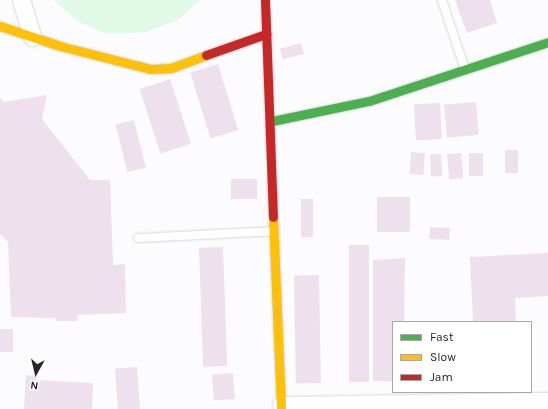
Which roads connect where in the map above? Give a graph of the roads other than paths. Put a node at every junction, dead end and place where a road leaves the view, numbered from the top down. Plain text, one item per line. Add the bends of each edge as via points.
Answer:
1 (21, 0) edge
2 (265, 0) edge
3 (442, 0) edge
4 (0, 26) edge
5 (266, 34) junction
6 (32, 37) junction
7 (548, 42) edge
8 (465, 69) junction
9 (272, 122) junction
10 (274, 232) junction
11 (138, 238) dead end
12 (548, 401) edge
13 (488, 406) edge
14 (281, 407) edge

1 - 6 street
2 - 5 street
3 - 8 lane
4 - 6 street
5 - 6 street via 171,68 151,69
5 - 9 street
7 - 8 street
8 - 9 street via 369,101
9 - 10 street
10 - 11 lane
10 - 14 street
12 - 13 street
13 - 14 street

